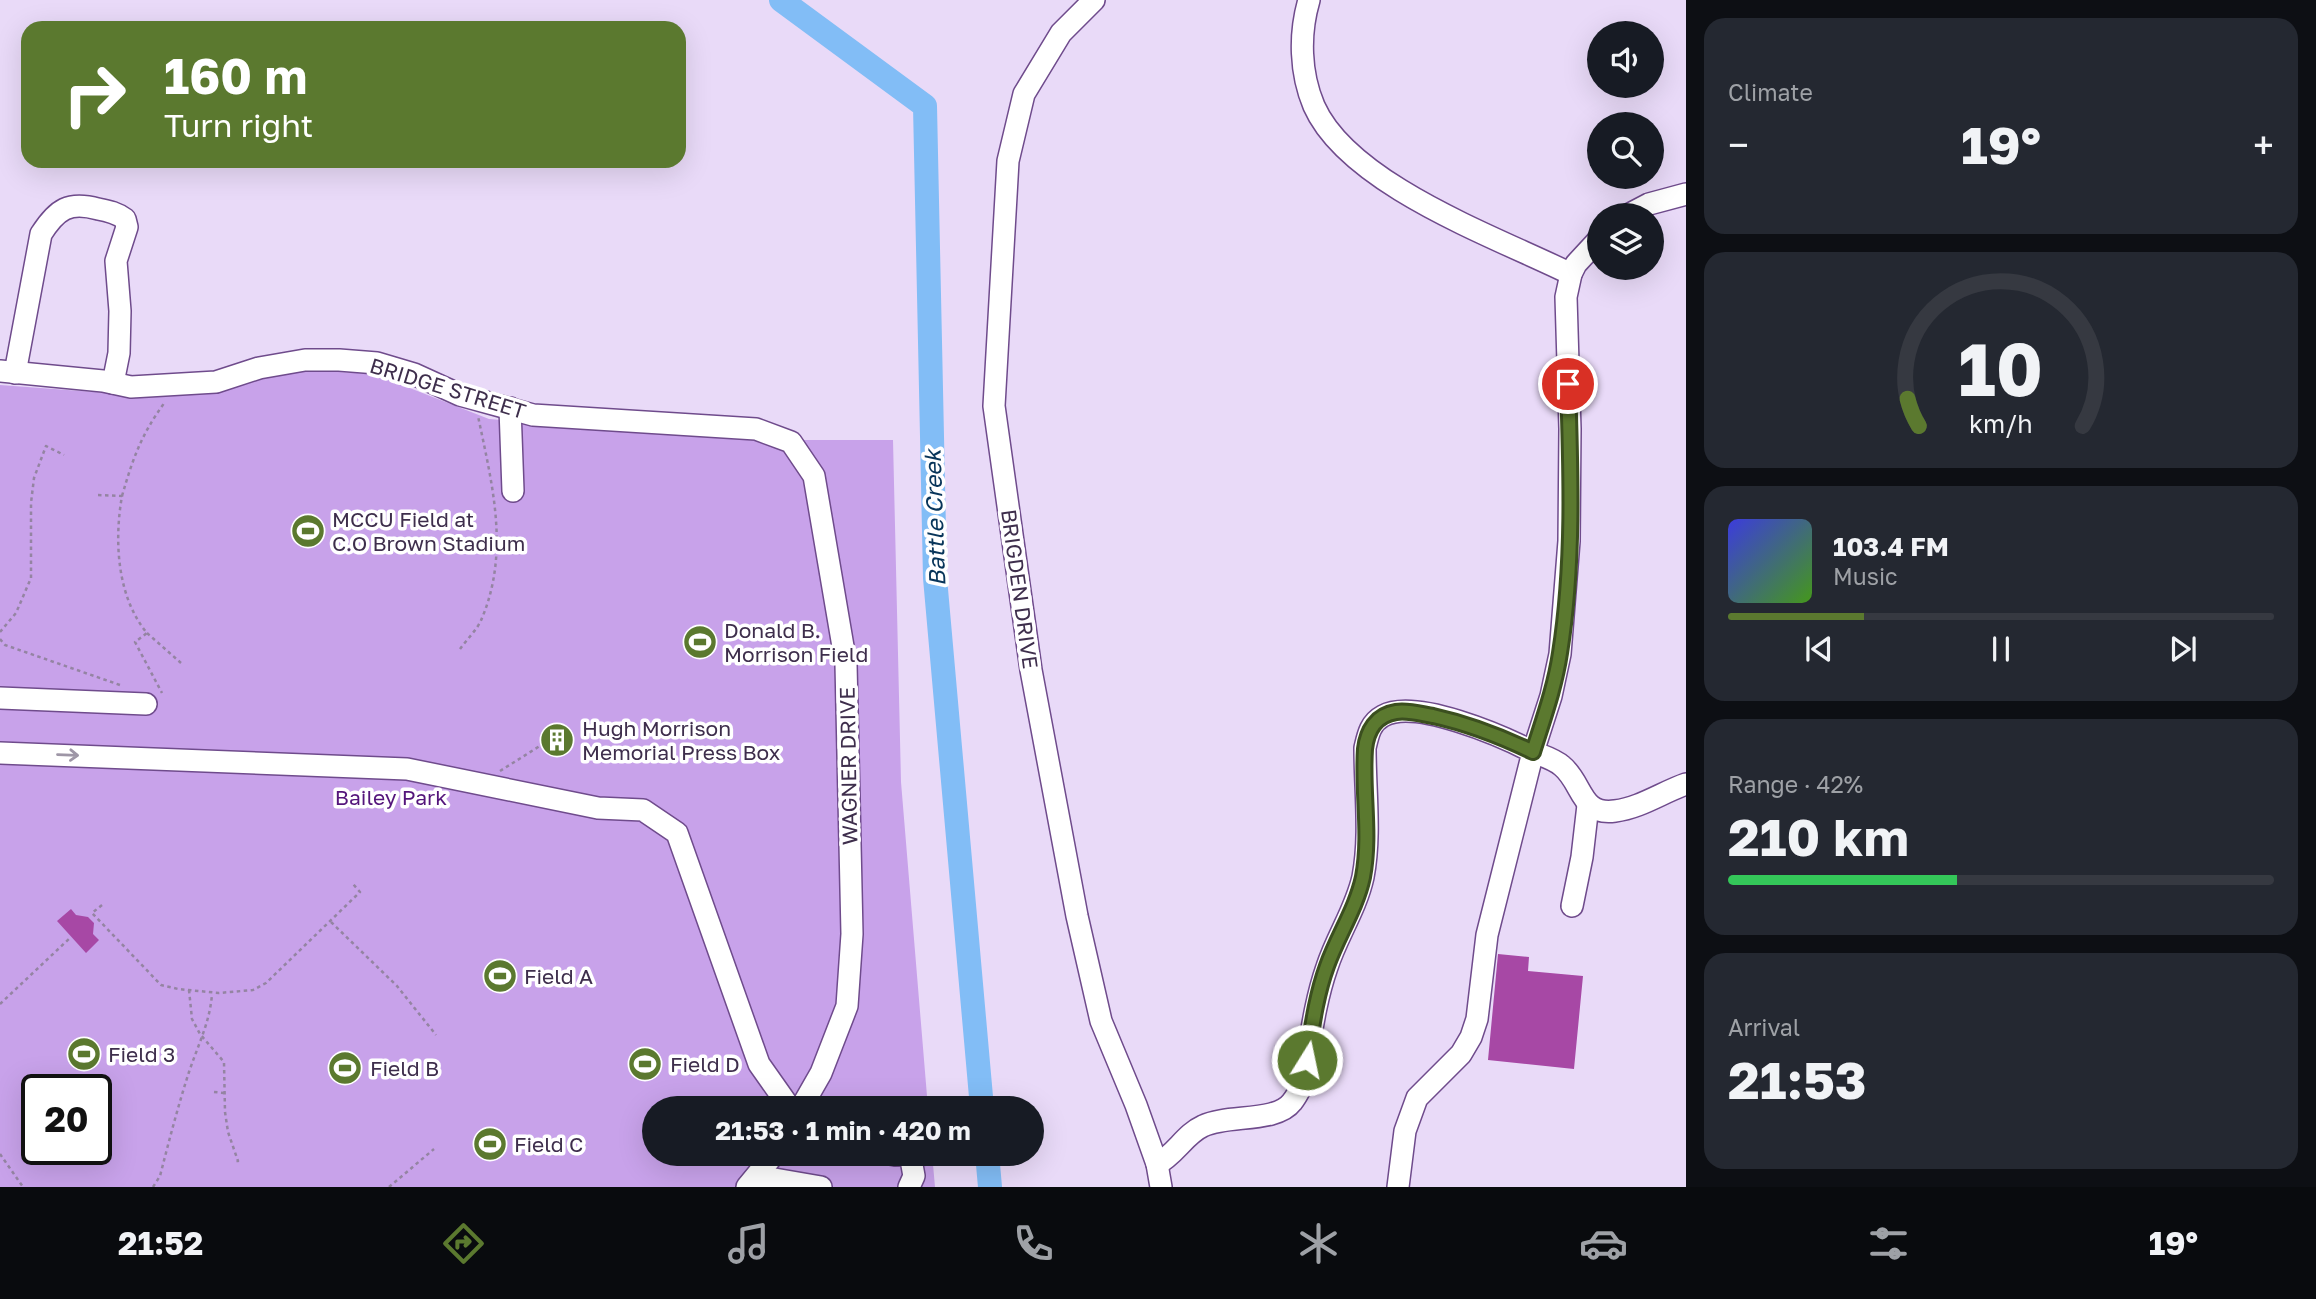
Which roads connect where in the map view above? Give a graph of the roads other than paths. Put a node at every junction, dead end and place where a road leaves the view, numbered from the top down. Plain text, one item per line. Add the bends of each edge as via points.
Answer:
1 (1094, 0) edge
2 (1309, 0) edge
3 (1686, 194) edge
4 (1652, 203) edge
5 (1587, 250) edge
6 (1571, 274) junction
7 (8, 372) edge
8 (113, 383) junction
9 (510, 408) junction
10 (606, 419) joint
11 (513, 491) dead end
12 (0, 698) edge
13 (154, 699) road end
14 (1533, 752) junction
15 (0, 753) edge
16 (1686, 784) edge
17 (1588, 805) junction
18 (1572, 906) dead end
19 (782, 1096) edge
20 (808, 1096) edge
21 (1157, 1164) junction
22 (764, 1166) edge
23 (916, 1166) edge
24 (752, 1181) edge
25 (821, 1187) edge
26 (909, 1187) edge
27 (1161, 1187) edge
28 (1398, 1187) edge

1 - 21 street, BRIGDEN DRIVE via 1061,33 1024,94 1008,161 995,406 1031,670 1077,916 1101,1021
2 - 6 street via 1302,50 1306,80 1313,104 1336,138 1383,179 1420,202
3 - 4 street
5 - 6 street
6 - 14 street via 1564,312 1570,498 1564,621 1551,695
7 - 8 street, BRIDGE STREET
7 - 8 street via 41,234 62,209 89,206 117,213 127,226 116,261 120,342
8 - 9 street, BRIDGE STREET via 131,387 216,382 259,368 339,360 377,363
9 - 10 street, BRIDGE STREET via 533,415
9 - 11 street
10 - 20 street, WAGNER DRIVE via 756,429 790,442 814,476 846,664 852,934 847,1006
12 - 13 street
14 - 17 street via 1561,765
14 - 21 street via 1475,726 1411,712 1382,716 1372,725 1365,748 1363,878 1326,969 1303,1083 1283,1110 1217,1120
14 - 28 street via 1489,925 1474,1028 1461,1054 1417,1098 1405,1131
15 -> 19 street via 407,769 598,808 643,810 677,833 759,1064
16 - 17 street via 1613,812
17 - 18 street
21 - 27 street, BRIGDEN DRIVE
22 - 24 street
23 - 26 street
24 - 25 street

